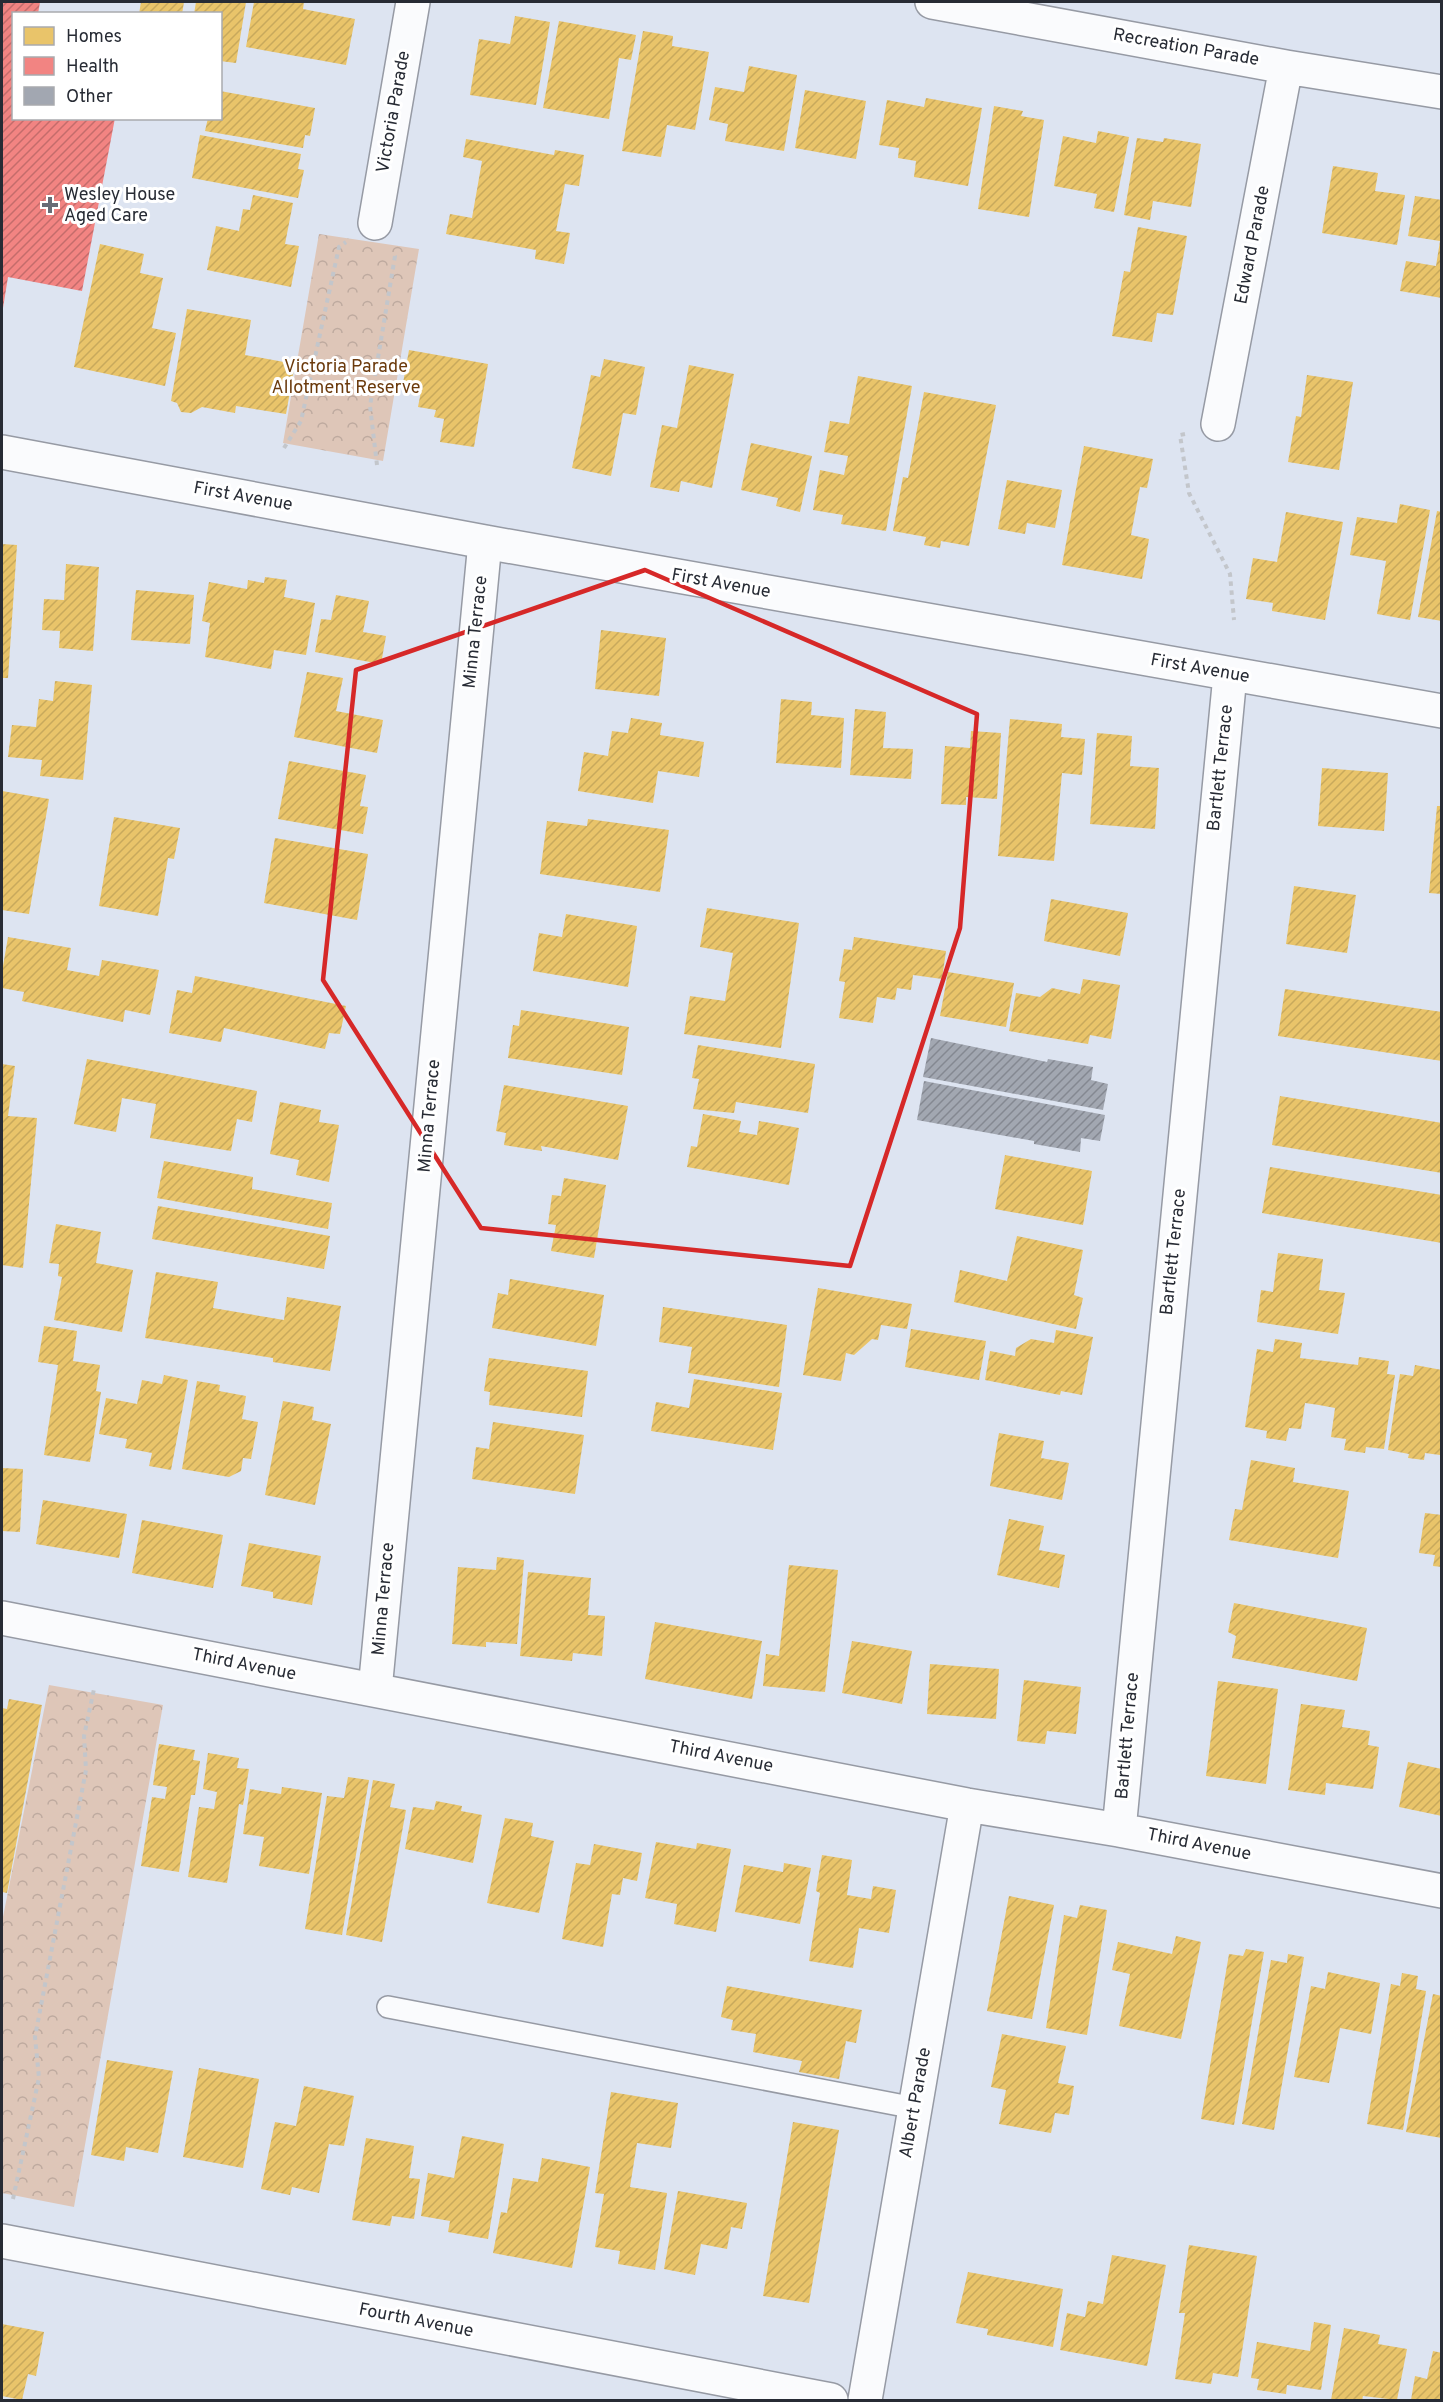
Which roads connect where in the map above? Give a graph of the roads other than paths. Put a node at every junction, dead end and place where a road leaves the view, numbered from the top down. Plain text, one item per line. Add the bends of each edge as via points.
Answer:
1 (414, 2) edge
2 (932, 2) edge
3 (1286, 67) junction
4 (1442, 92) edge
5 (375, 223) road end
6 (1218, 424) road end
7 (2, 452) edge
8 (485, 542) junction
9 (1230, 675) junction
10 (1442, 711) edge
11 (2, 1618) edge
12 (375, 1690) junction
13 (967, 1805) junction
14 (1119, 1830) junction
15 (1442, 1891) edge
16 (388, 2007) dead end
17 (915, 2108) junction
18 (2, 2241) edge
19 (831, 2400) edge
20 (865, 2400) edge

1 - 5 street, Victoria Parade
2 - 3 street, Recreation Parade
3 - 4 street, Recreation Parade
3 - 6 street, Edward Parade
7 - 8 street, First Avenue
8 - 9 street, First Avenue
8 - 12 street, Minna Terrace
9 - 10 street, First Avenue
9 - 14 street, Bartlett Terrace
11 - 12 street, Third Avenue
12 - 13 street, Third Avenue
13 - 14 street, Third Avenue
13 - 17 street, Albert Parade
14 - 15 street, Third Avenue
16 - 17 lane
17 - 20 street, Albert Parade
18 - 19 street, Fourth Avenue

